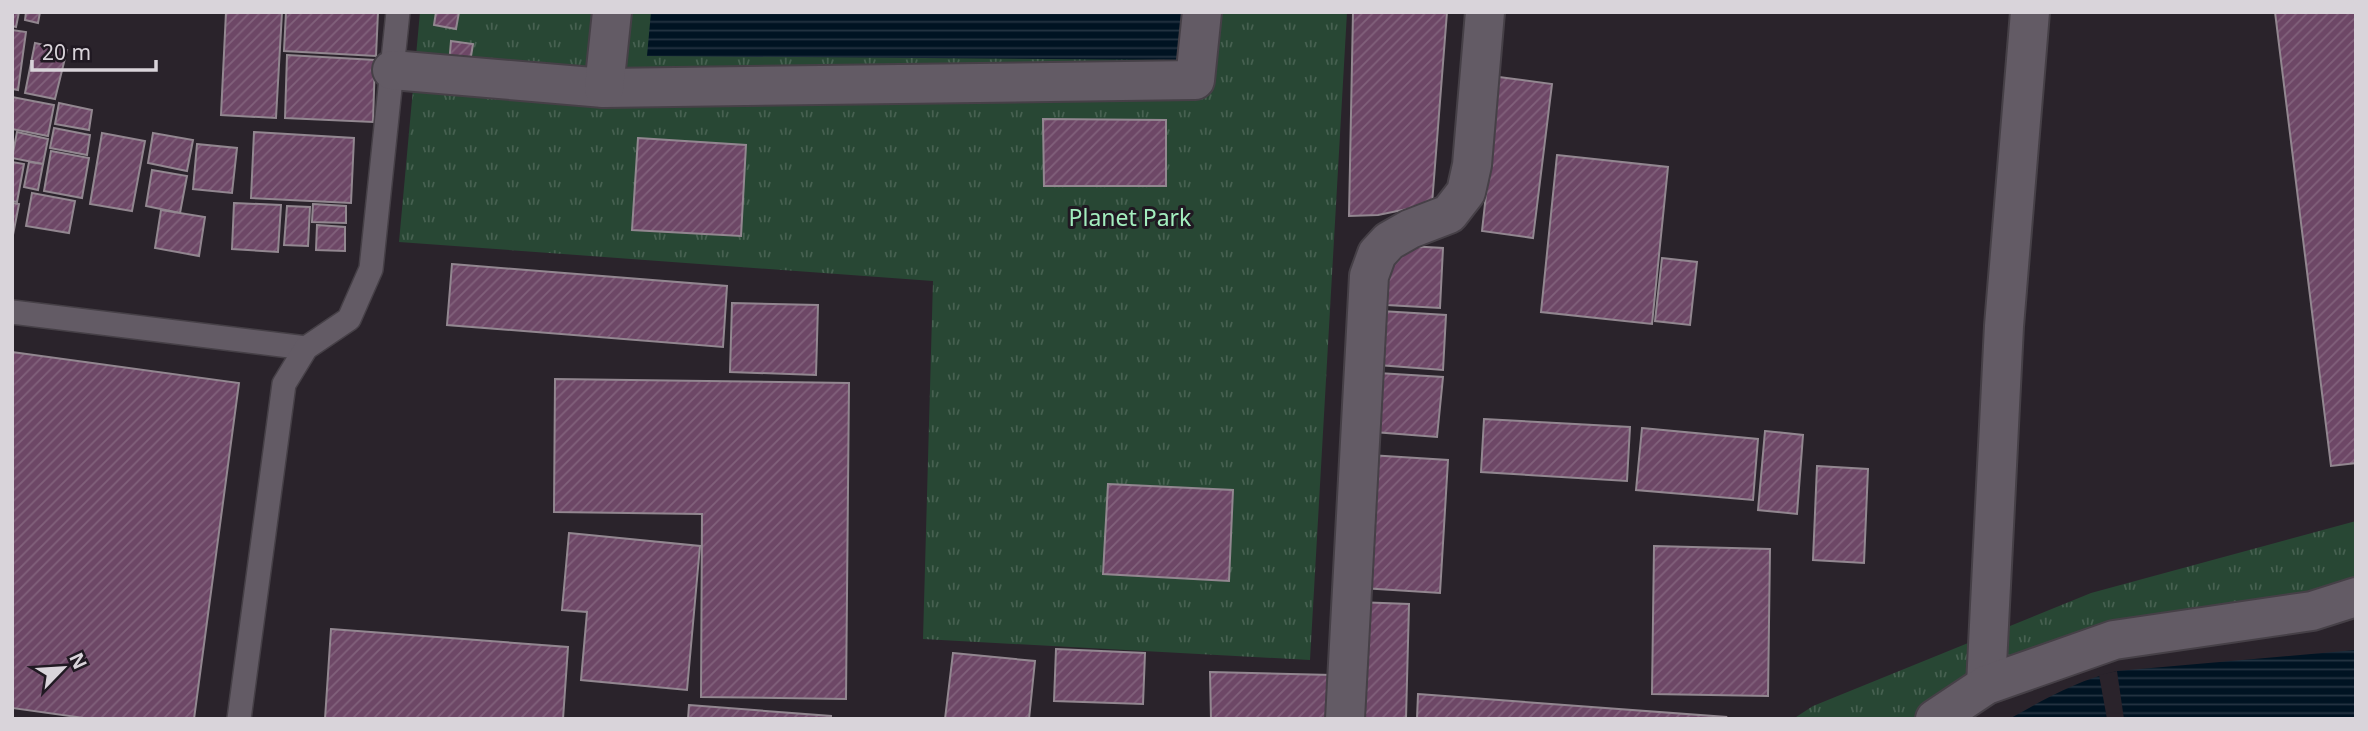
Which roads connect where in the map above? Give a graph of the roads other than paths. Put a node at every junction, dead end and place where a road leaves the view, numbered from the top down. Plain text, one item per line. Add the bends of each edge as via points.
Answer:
1 (398, 12) edge
2 (612, 12) edge
3 (1202, 12) edge
4 (1485, 12) edge
5 (2030, 12) edge
6 (392, 70) junction
7 (604, 89) junction
8 (12, 312) edge
9 (306, 348) junction
10 (2356, 597) edge
11 (1986, 685) junction
12 (239, 719) edge
13 (1345, 719) edge
14 (1935, 719) edge

1 - 6 lane
2 - 7 street
3 - 7 street via 1195,80
4 - 13 street via 1466,192 1449,214 1389,241 1377,254 1369,275
5 - 11 street via 2004,326
6 - 7 street
6 - 9 lane via 371,269 349,319
8 - 9 lane
9 - 12 lane via 284,384
10 - 11 street via 2312,611 2113,640
11 - 14 street

